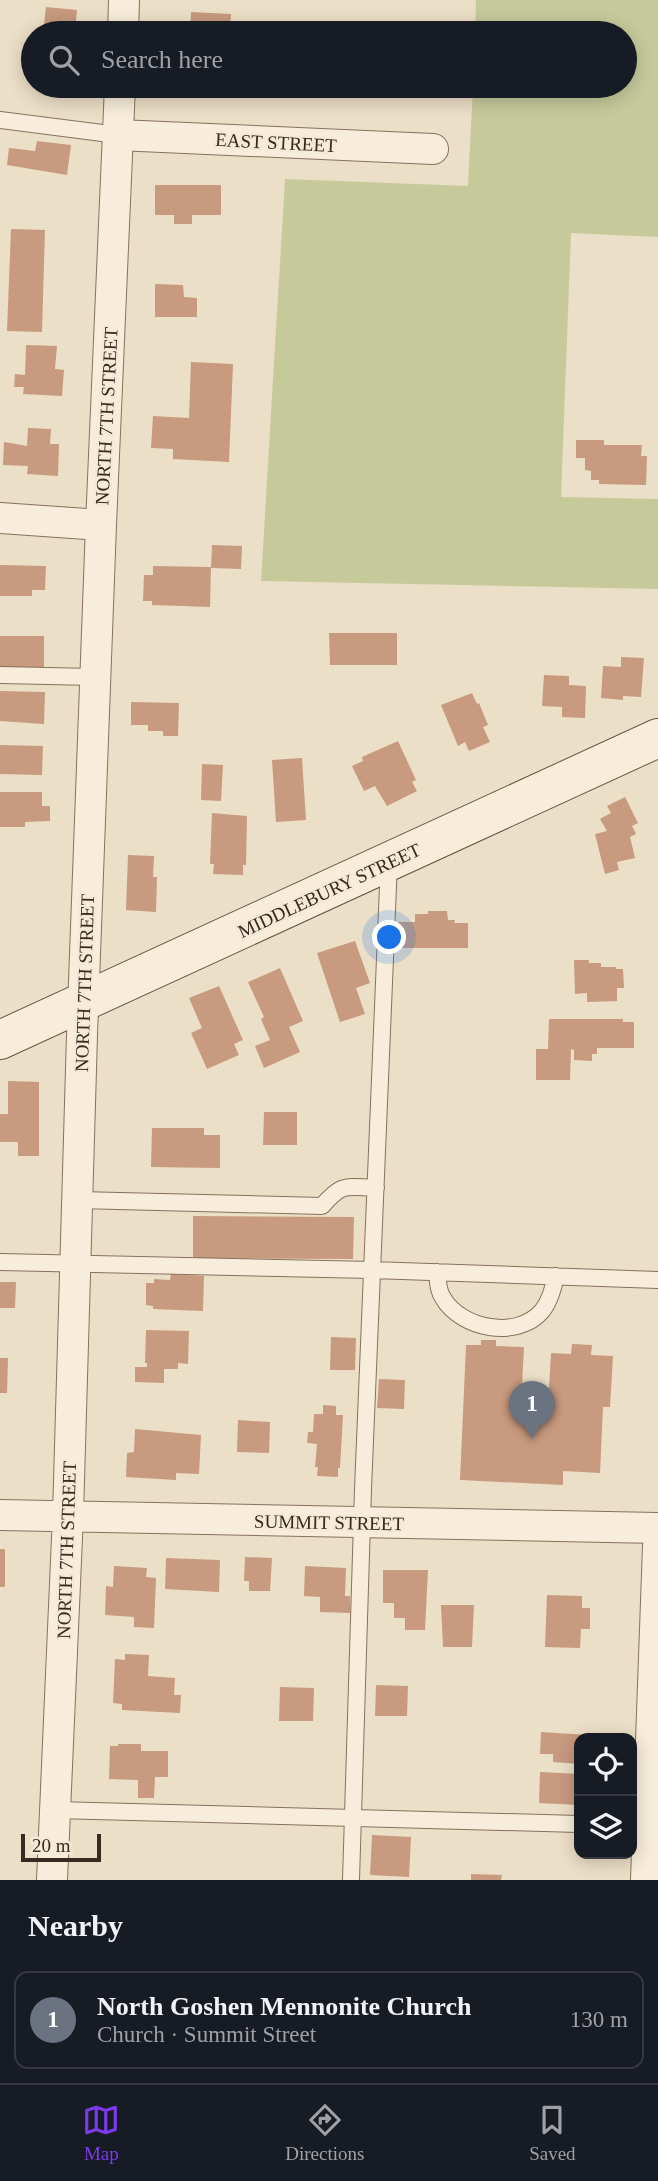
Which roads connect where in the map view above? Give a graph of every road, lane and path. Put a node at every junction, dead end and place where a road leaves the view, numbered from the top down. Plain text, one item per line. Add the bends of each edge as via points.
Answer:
1 (124, 0) edge
2 (123, 21) edge
3 (120, 98) edge
4 (0, 120) edge
5 (118, 135) junction
6 (433, 149) dead end
7 (0, 518) edge
8 (101, 525) junction
9 (0, 675) edge
10 (95, 677) junction
11 (658, 738) edge
12 (389, 862) junction
13 (83, 1002) junction
14 (0, 1041) edge
15 (376, 1188) junction
16 (78, 1200) junction
17 (0, 1262) edge
18 (76, 1263) junction
19 (372, 1270) junction
20 (437, 1272) junction
21 (556, 1276) junction
22 (658, 1280) edge
23 (0, 1515) edge
24 (68, 1515) junction
25 (362, 1523) junction
26 (658, 1528) edge
27 (658, 1546) edge
28 (657, 1603) edge
29 (55, 1810) junction
30 (354, 1817) junction
31 (574, 1824) edge
32 (640, 1826) edge
33 (52, 1880) edge
34 (351, 1880) edge
35 (646, 1880) edge

1 - 2 street
3 - 5 street, NORTH 7TH STREET
4 - 5 lane
5 - 6 street, EAST STREET
5 - 8 street, NORTH 7TH STREET
7 - 8 street
8 - 10 street, NORTH 7TH STREET
9 - 10 lane
10 - 13 street, NORTH 7TH STREET
11 - 12 main road, MIDDLEBURY STREET
12 - 13 main road, MIDDLEBURY STREET
12 - 15 lane
13 - 14 main road, MIDDLEBURY STREET
13 - 16 street, NORTH 7TH STREET
15 - 16 lane via 344,1186 322,1206
15 - 19 lane
16 - 18 street, NORTH 7TH STREET
17 - 18 lane
18 - 19 lane
18 - 24 street, NORTH 7TH STREET
19 - 20 lane
19 - 25 lane
20 - 21 lane
20 - 21 lane via 440,1295 459,1317 510,1328 529,1322 542,1311
21 - 22 lane
23 - 24 street, SUMMIT STREET
24 - 25 street, SUMMIT STREET
24 - 29 street, NORTH 7TH STREET
25 - 26 street, SUMMIT STREET
25 - 30 lane
27 - 28 street
28 - 32 street
29 - 30 lane
29 - 33 street, NORTH 7TH STREET
30 - 31 lane
30 - 34 lane
32 - 35 street

